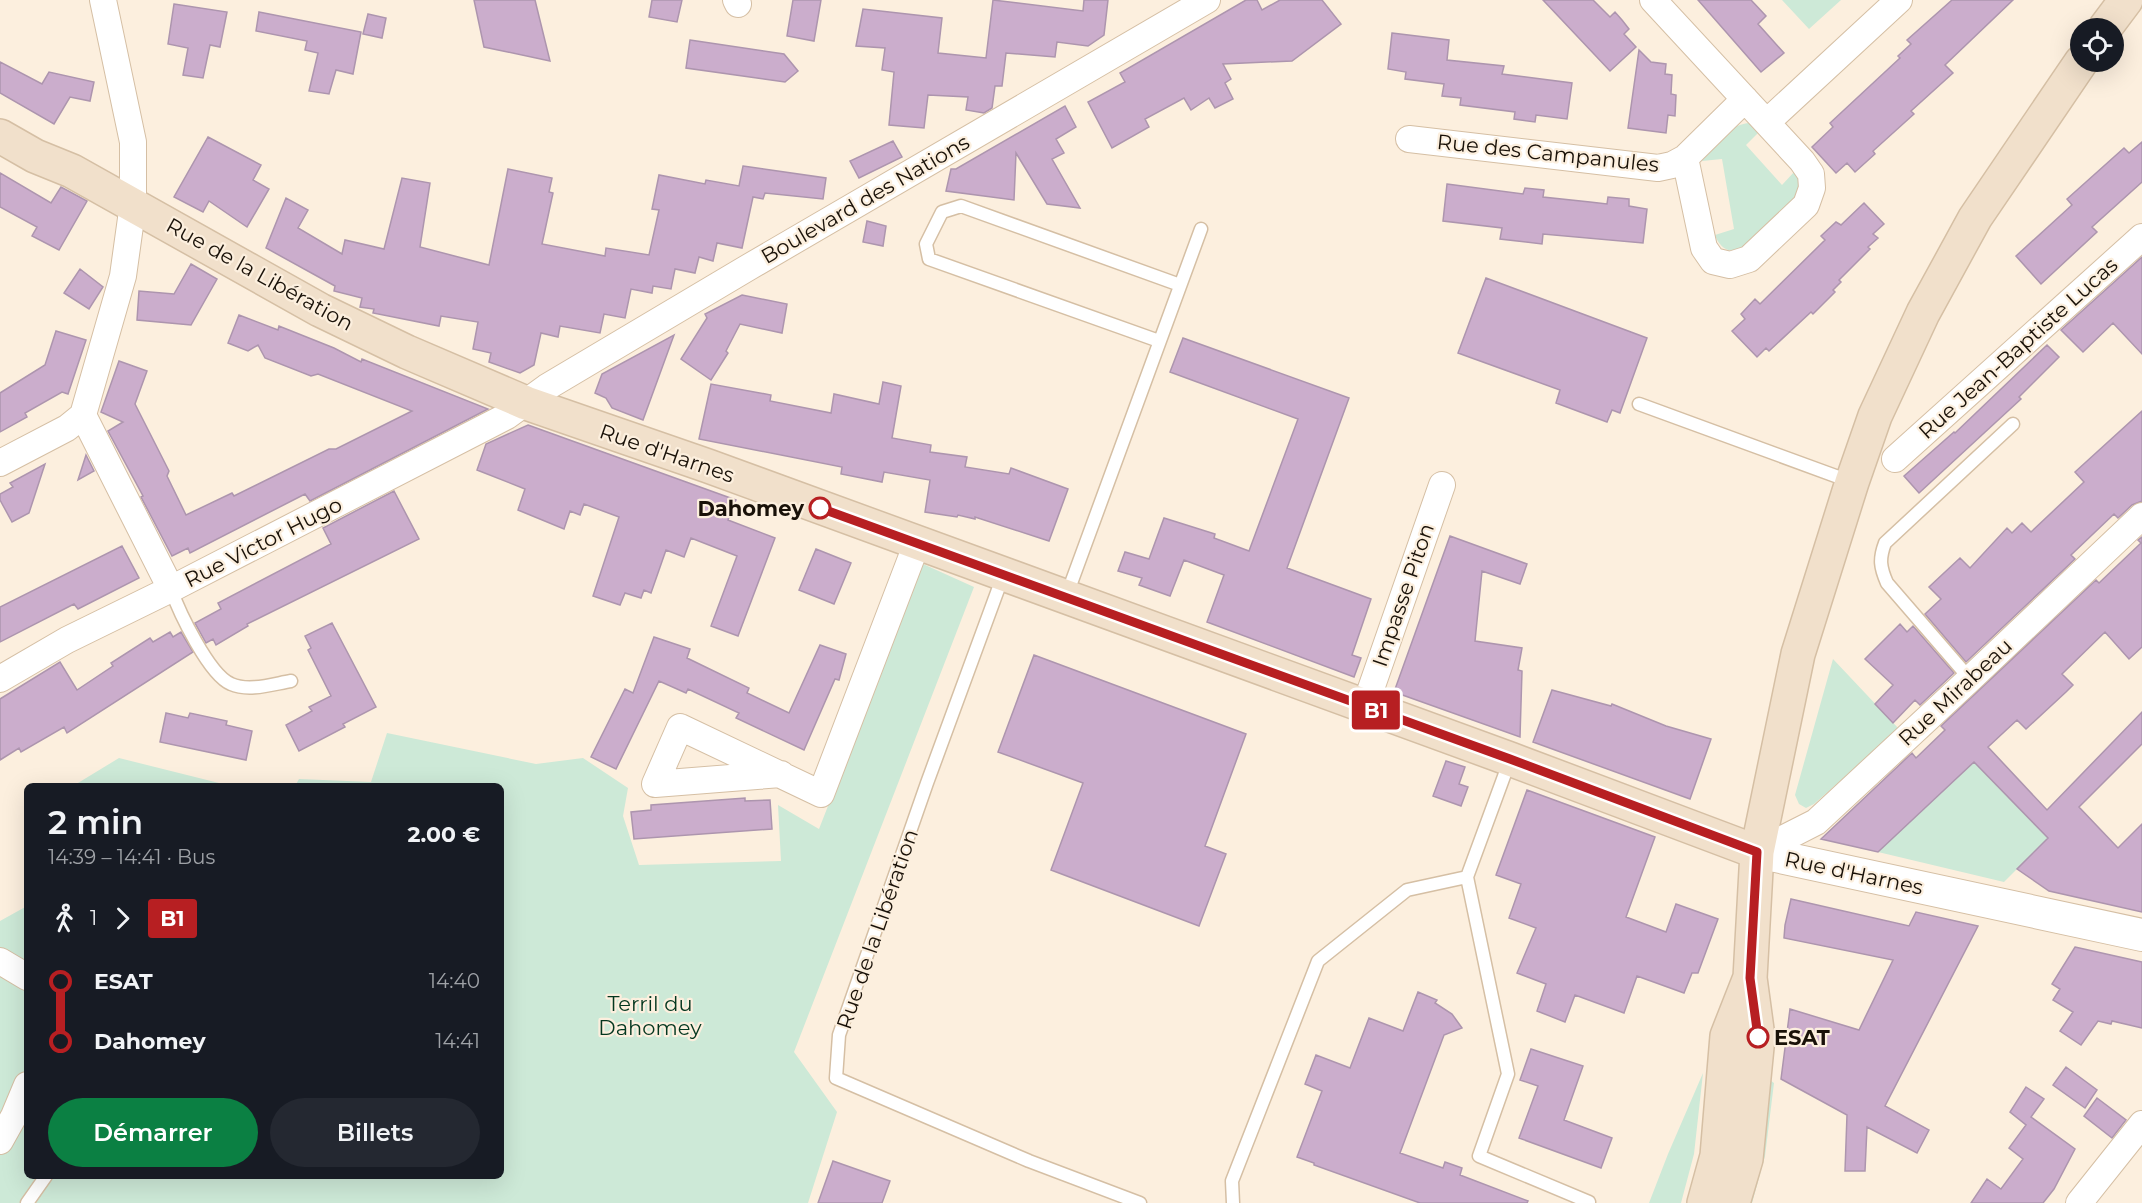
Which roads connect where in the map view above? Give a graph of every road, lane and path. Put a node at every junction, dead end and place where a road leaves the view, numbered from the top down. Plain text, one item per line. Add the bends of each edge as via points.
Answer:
1 (103, 0) edge
2 (1207, 0) edge
3 (1653, 0) edge
4 (1899, 0) edge
5 (2126, 0) edge
6 (2112, 18) edge
7 (2075, 72) edge
8 (1745, 99) junction
9 (1767, 122) junction
10 (0, 136) edge
11 (1409, 139) dead end
12 (1685, 158) junction
13 (133, 204) junction
14 (1201, 229) dead end
15 (2142, 237) edge
16 (1180, 285) junction
17 (1159, 341) junction
18 (526, 403) junction
19 (1639, 404) dead end
20 (83, 416) junction
21 (2013, 424) dead end
22 (1895, 459) dead end
23 (0, 463) edge
24 (1852, 482) junction
25 (1442, 485) dead end
26 (2142, 516) edge
27 (917, 543) junction
28 (1004, 575) junction
29 (171, 590) junction
30 (1066, 598) junction
31 (1970, 679) junction
32 (0, 680) edge
33 (291, 681) dead end
34 (1365, 706) junction
35 (1510, 759) junction
36 (781, 774) dead end
37 (1757, 852) junction
38 (1467, 877) junction
39 (2142, 935) edge
40 (0, 961) edge
41 (24, 976) edge
42 (1750, 978) junction
43 (24, 1092) edge
44 (2142, 1124) edge
45 (0, 1140) edge
46 (44, 1179) edge
47 (1589, 1202) edge
48 (27, 1203) edge
49 (1140, 1203) edge
50 (1233, 1203) edge
51 (1704, 1203) edge
52 (1733, 1203) edge
53 (2079, 1203) edge

1 - 13 street via 133,142
2 - 18 street, Boulevard des Nations via 749,267
3 - 8 street
4 - 9 street
5 - 6 main road
7 - 24 main road via 1976,218 1923,313 1875,416
8 - 9 street
8 - 12 street
9 - 12 street via 1811,174 1812,188 1806,205 1749,258 1730,265 1713,261 1704,248
10 - 13 main road, Rue de la Libération
11 - 12 street, Rue des Campanules via 1658,168
13 - 18 main road, Rue de la Libération via 320,310
13 - 20 street via 123,276
14 - 16 lane
15 - 22 street, Rue Jean-Baptiste Lucas
16 - 17 lane
16 - 17 lane via 961,206 942,212 926,244 929,259
17 - 30 lane
18 - 27 main road, Rue d'Harnes
18 - 29 street, Rue Victor Hugo
19 - 24 lane
20 - 23 street
20 - 29 street
21 - 31 lane via 1886,543 1882,552 1880,568 1887,583
24 - 37 main road via 1798,654
25 - 34 street, Impasse Piton
26 - 31 street, Rue Mirabeau
27 - 28 main road, Rue d'Harnes
27 - 36 street via 821,794
28 - 30 main road, Rue d'Harnes
28 - 49 lane, Rue de la Libération via 839,1035 836,1078 1029,1161
29 - 32 street, Rue Victor Hugo via 67,640
29 - 33 lane via 180,614 216,672 230,684 246,687
30 - 34 main road, Rue d'Harnes
31 - 37 street, Rue Mirabeau via 1816,822
34 - 35 main road, Rue d'Harnes
35 - 37 main road, Rue d'Harnes
35 - 38 lane
37 - 39 street, Rue d'Harnes
37 - 42 main road
38 - 47 lane via 1508,1074 1479,1156
38 - 50 lane via 1407,890 1318,961 1232,1181
40 - 41 street
42 - 51 main road via 1727,1036 1717,1156
42 - 52 main road via 1758,1037 1746,1159
43 - 45 street
44 - 53 street
46 - 48 lane

